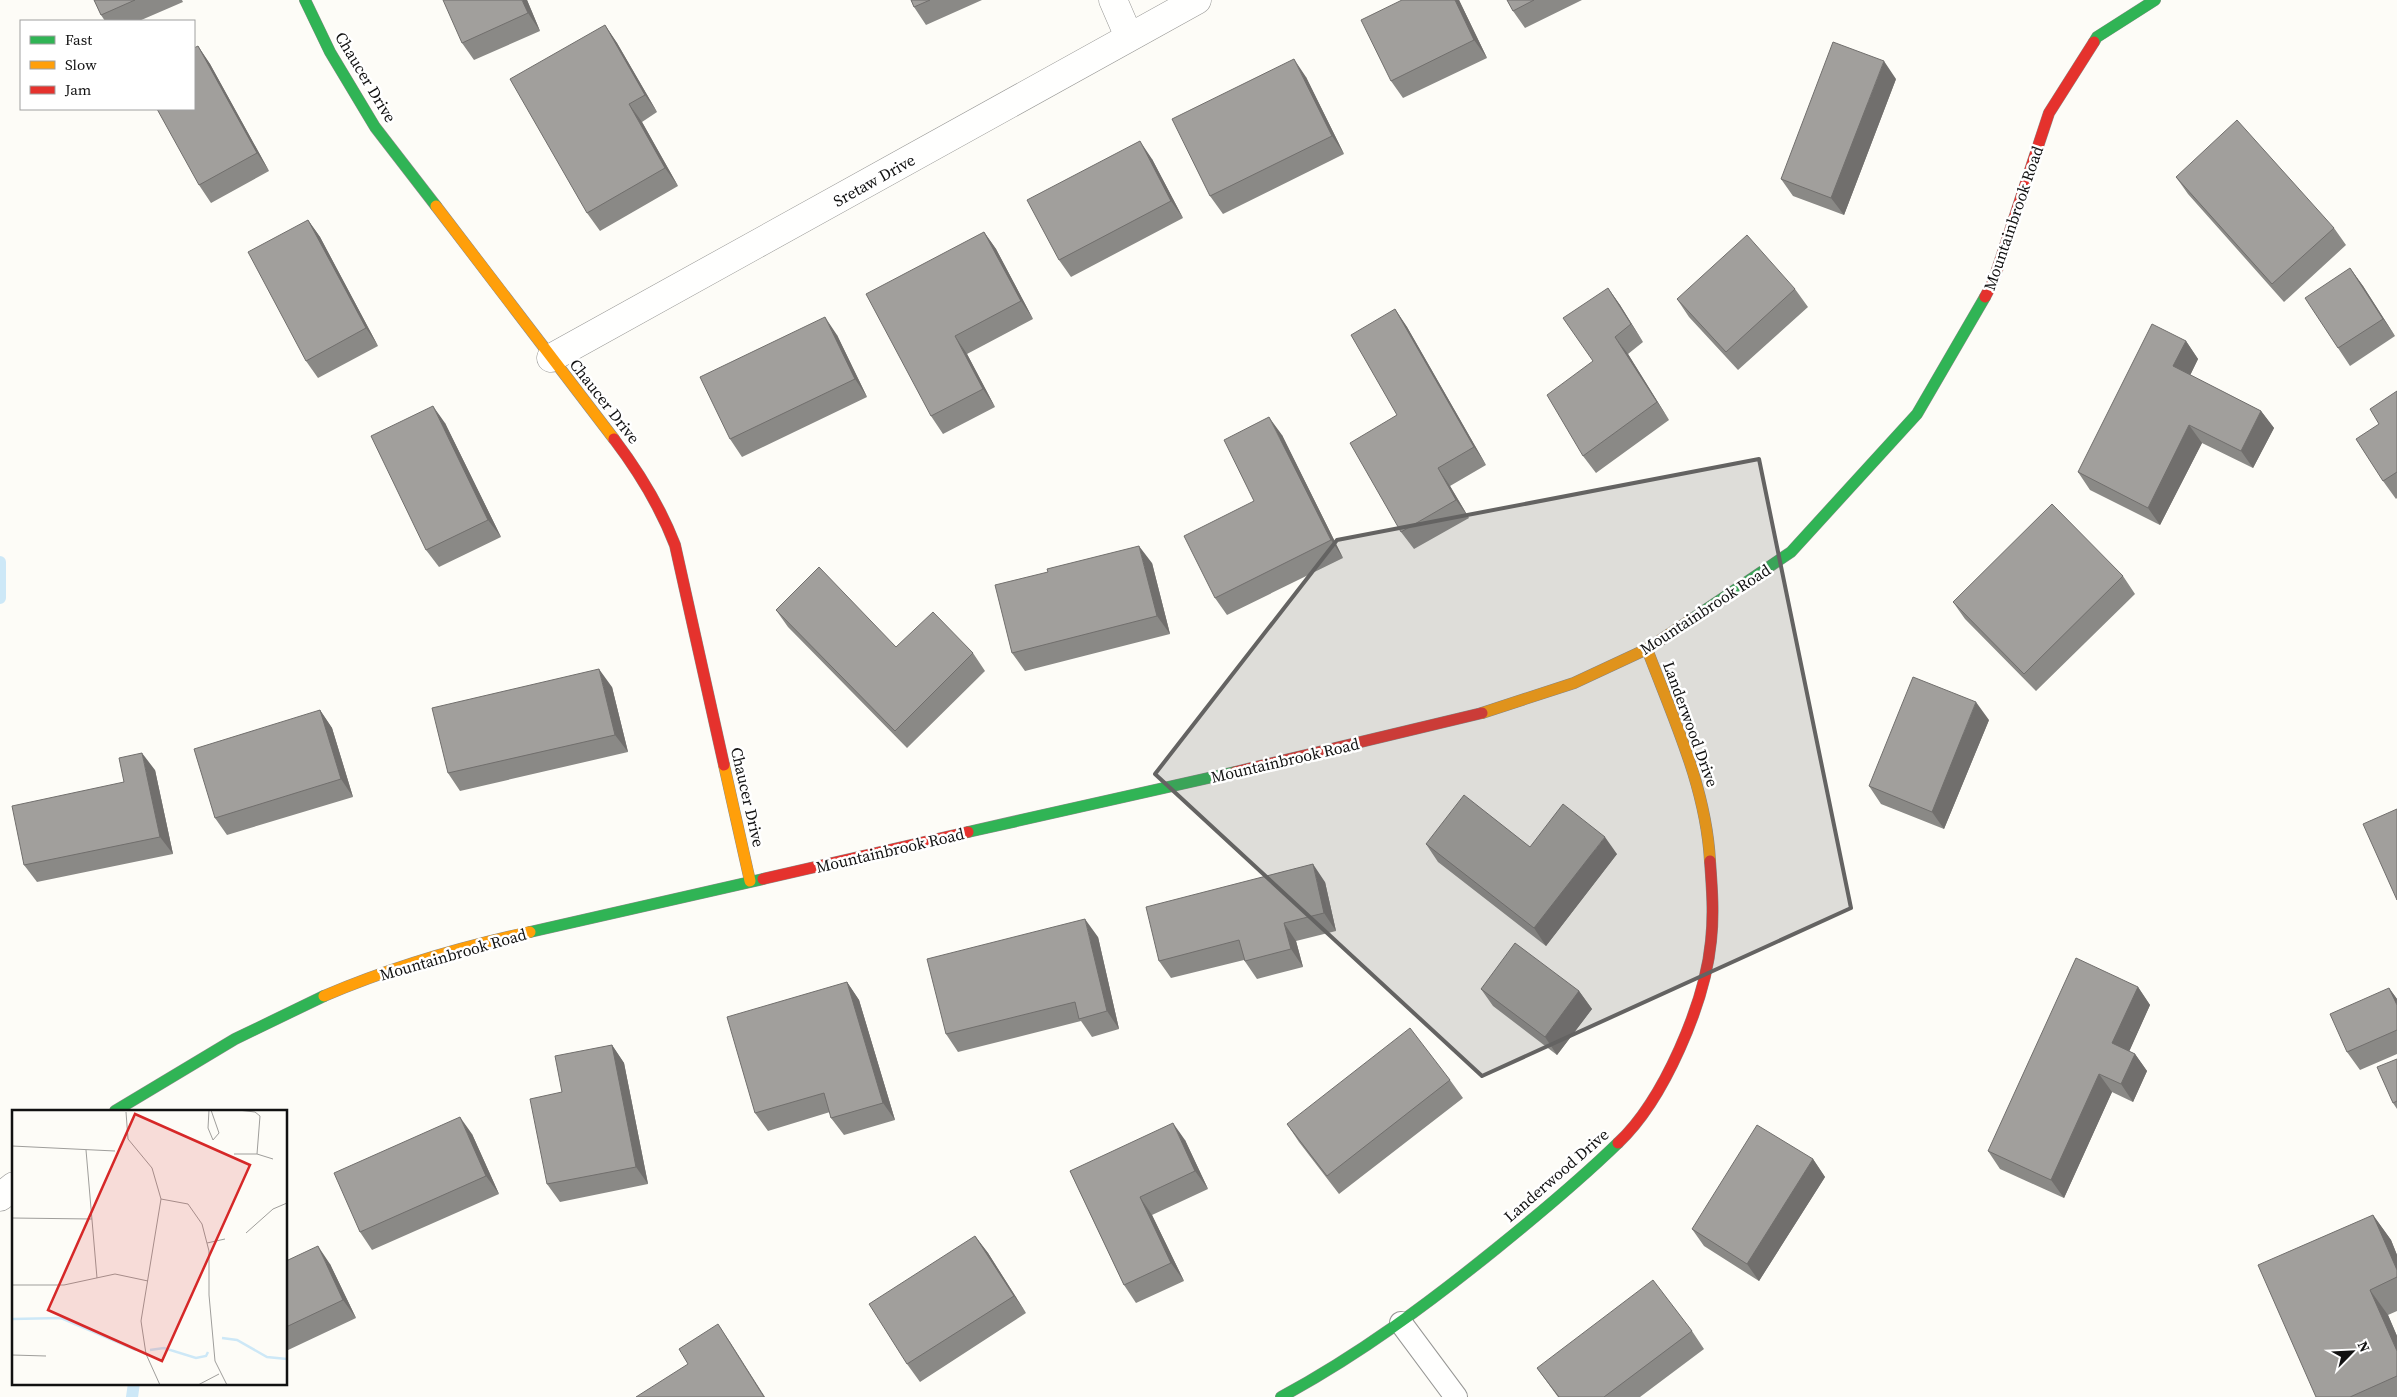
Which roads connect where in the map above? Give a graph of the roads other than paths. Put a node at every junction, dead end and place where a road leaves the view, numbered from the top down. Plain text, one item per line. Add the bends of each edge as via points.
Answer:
1 (305, 0) edge
2 (1113, 0) edge
3 (1196, 0) edge
4 (2155, 0) edge
5 (1129, 37) junction
6 (551, 358) junction
7 (1647, 649) junction
8 (750, 881) junction
9 (117, 1110) edge
10 (12, 1188) edge
11 (0, 1197) edge
12 (1401, 1323) junction
13 (1281, 1397) edge
14 (1456, 1397) edge

1 - 6 street, Chaucer Drive via 330,52 375,127
2 - 5 street
3 - 5 street, Sretaw Drive
4 - 7 street, Mountainbrook Road via 2097,37 2049,114 1993,282 1917,414 1791,552
5 - 6 street, Sretaw Drive
6 - 8 street, Chaucer Drive via 635,466 675,545
7 - 8 street, Mountainbrook Road via 1574,683 1484,712 1289,760
7 - 12 street, Landerwood Drive via 1694,773 1709,837 1713,902 1710,943 1697,1005 1673,1063 1644,1112 1624,1138 1576,1184
8 - 9 street, Mountainbrook Road via 479,943 364,980 310,1002 201,1058
10 - 11 street
12 - 13 street, Landerwood Drive via 1331,1370
12 - 14 lane

